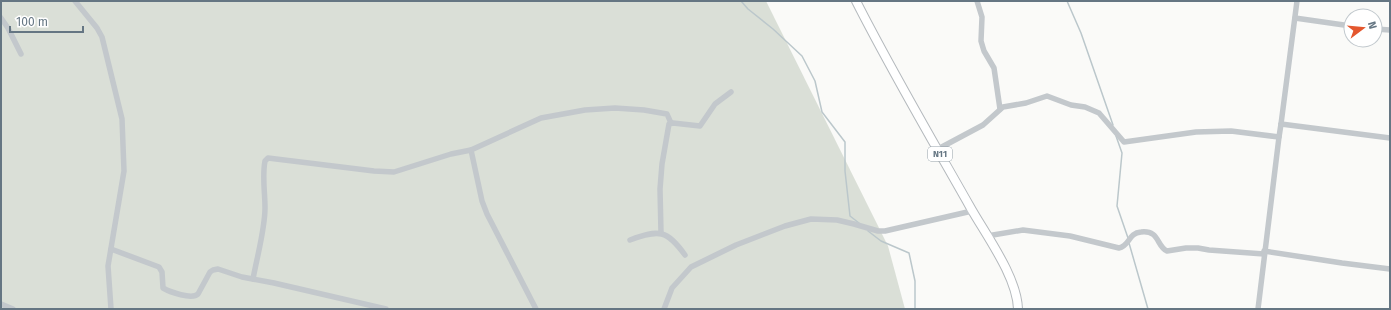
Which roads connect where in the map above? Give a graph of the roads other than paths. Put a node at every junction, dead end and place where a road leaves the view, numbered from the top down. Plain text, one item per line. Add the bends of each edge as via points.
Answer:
1 (75, 1) edge
2 (856, 1) edge
3 (977, 1) edge
4 (1297, 1) edge
5 (1, 18) edge
6 (1295, 18) junction
7 (1343, 25) edge
8 (21, 54) dead end
9 (731, 92) dead end
10 (1000, 109) junction
11 (671, 123) junction
12 (1281, 124) junction
13 (1278, 137) junction
14 (1390, 138) edge
15 (938, 149) junction
16 (471, 150) junction
17 (972, 211) junction
18 (661, 233) junction
19 (987, 236) junction
20 (630, 240) dead end
21 (111, 249) junction
22 (1264, 253) junction
23 (685, 255) dead end
24 (1390, 269) edge
25 (253, 279) junction
26 (1, 304) edge
27 (13, 309) edge
28 (111, 309) edge
29 (386, 309) edge
30 (536, 309) edge
31 (664, 309) edge
32 (1018, 309) edge
33 (1258, 309) edge

1 - 21 street via 102,37 122,119 124,176
2 - 15 highway, N11
3 - 10 street via 982,17 981,41 994,68
4 - 6 street
5 - 8 street
6 - 7 street
6 - 12 street
9 - 11 street via 716,104 700,126
10 - 13 street via 1047,96 1098,113 1124,142 1184,133 1231,131
10 - 15 street via 983,125
11 - 16 street via 667,114 644,110 585,110 541,118
11 - 18 street via 662,164
12 - 13 street
12 - 14 street
13 - 22 street
15 - 17 highway, N11
16 - 25 street via 394,172 268,158 264,167 264,221
16 - 30 street via 487,214
17 - 19 highway, N11
17 - 31 street via 885,231 837,220 811,219 785,226 736,245 691,267 672,288
18 - 20 street via 644,234
18 - 23 street via 676,242
19 - 22 street via 1023,230 1070,236 1119,248 1126,245 1130,237 1138,232 1148,231 1167,251 1198,248
19 - 32 highway, N11 via 1011,280
21 - 25 street via 159,267 162,272 163,288 190,297 198,294 213,270 218,269
21 - 28 street via 108,266
22 - 24 street
22 - 33 street
25 - 29 street
26 - 27 street

